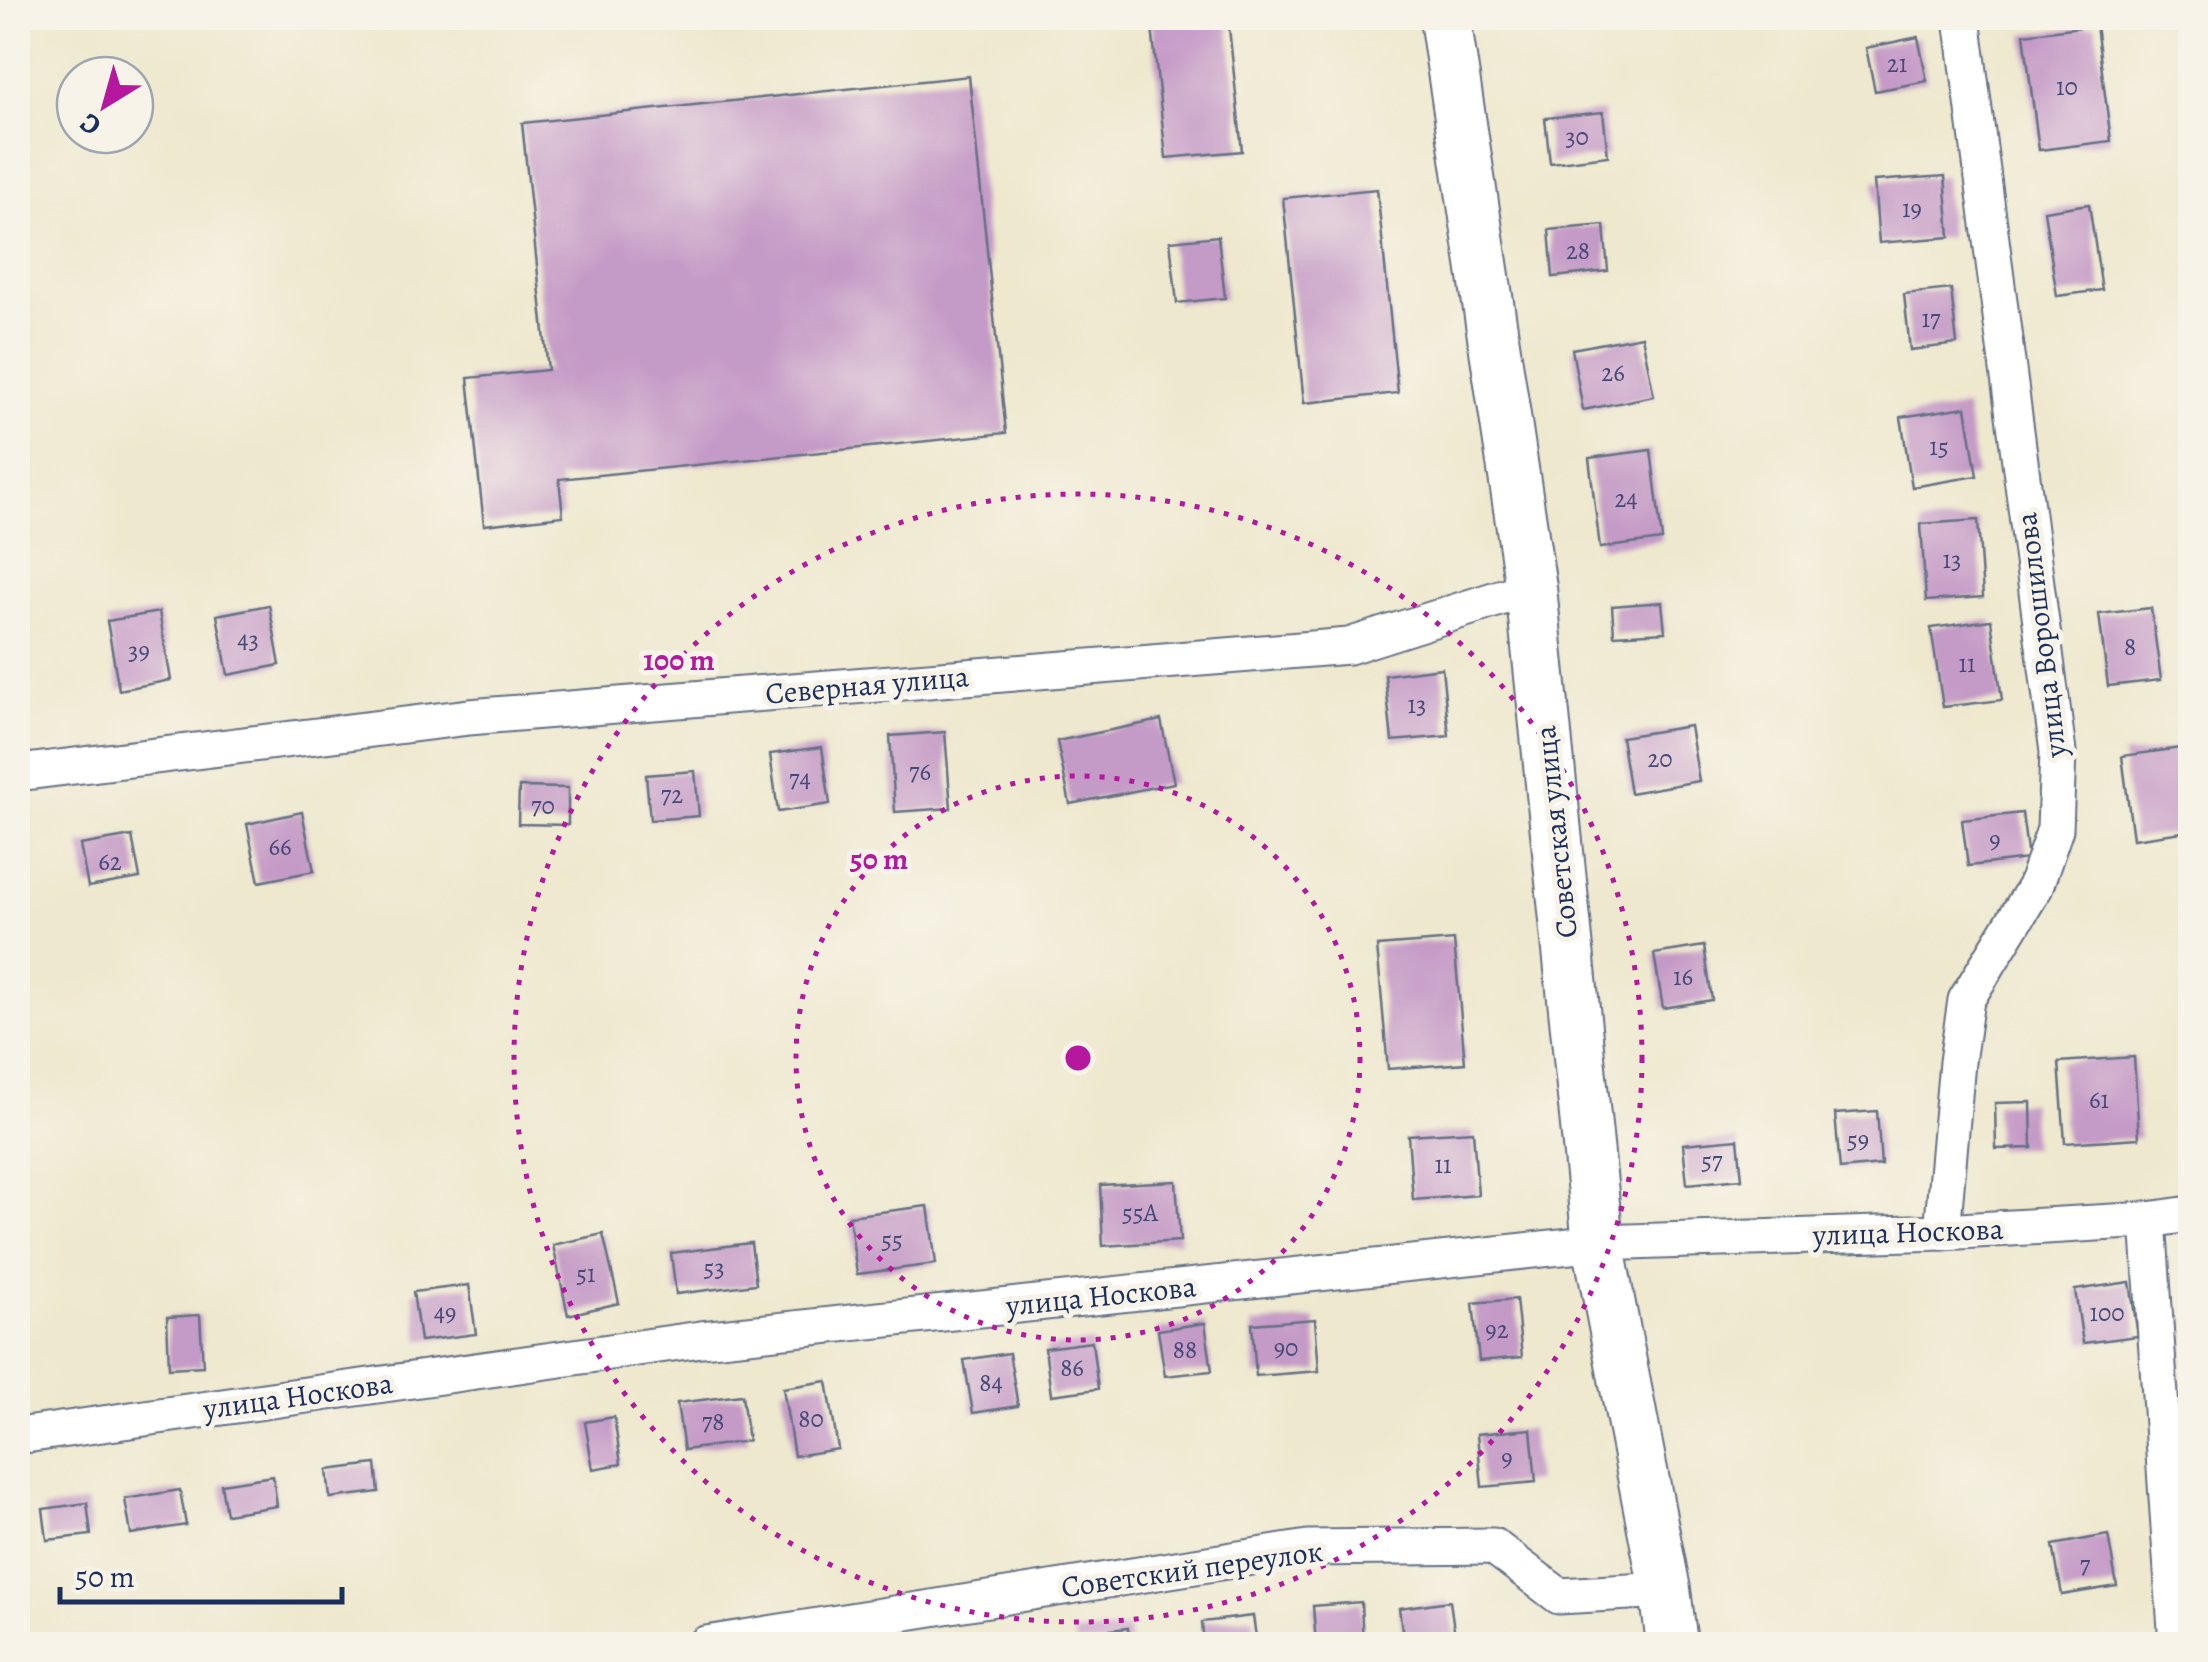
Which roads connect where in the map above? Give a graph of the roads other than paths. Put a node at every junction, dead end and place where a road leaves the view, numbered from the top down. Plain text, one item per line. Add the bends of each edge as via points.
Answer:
1 (1444, 18) edge
2 (1962, 18) edge
3 (1531, 588) junction
4 (18, 773) edge
5 (2190, 1214) edge
6 (2148, 1220) junction
7 (1942, 1232) junction
8 (1598, 1244) junction
9 (18, 1436) edge
10 (1665, 1590) junction
11 (706, 1644) edge
12 (1672, 1644) edge
13 (2177, 1644) edge

1 - 3 street, Советская улица
2 - 7 street, улица Ворошилова via 2058,752 2055,829 2035,888 1966,1000
3 - 4 street, Северная улица via 1349,646 469,717
3 - 8 street, Советская улица
5 - 6 street, улица Носкова
6 - 7 street, улица Носкова
6 - 13 street
7 - 8 street, улица Носкова
8 - 9 street, улица Носкова via 702,1339
8 - 10 street, Советская улица
10 - 11 street, Советский переулок via 1559,1596 1493,1546 1308,1548
10 - 12 street, Советская улица

